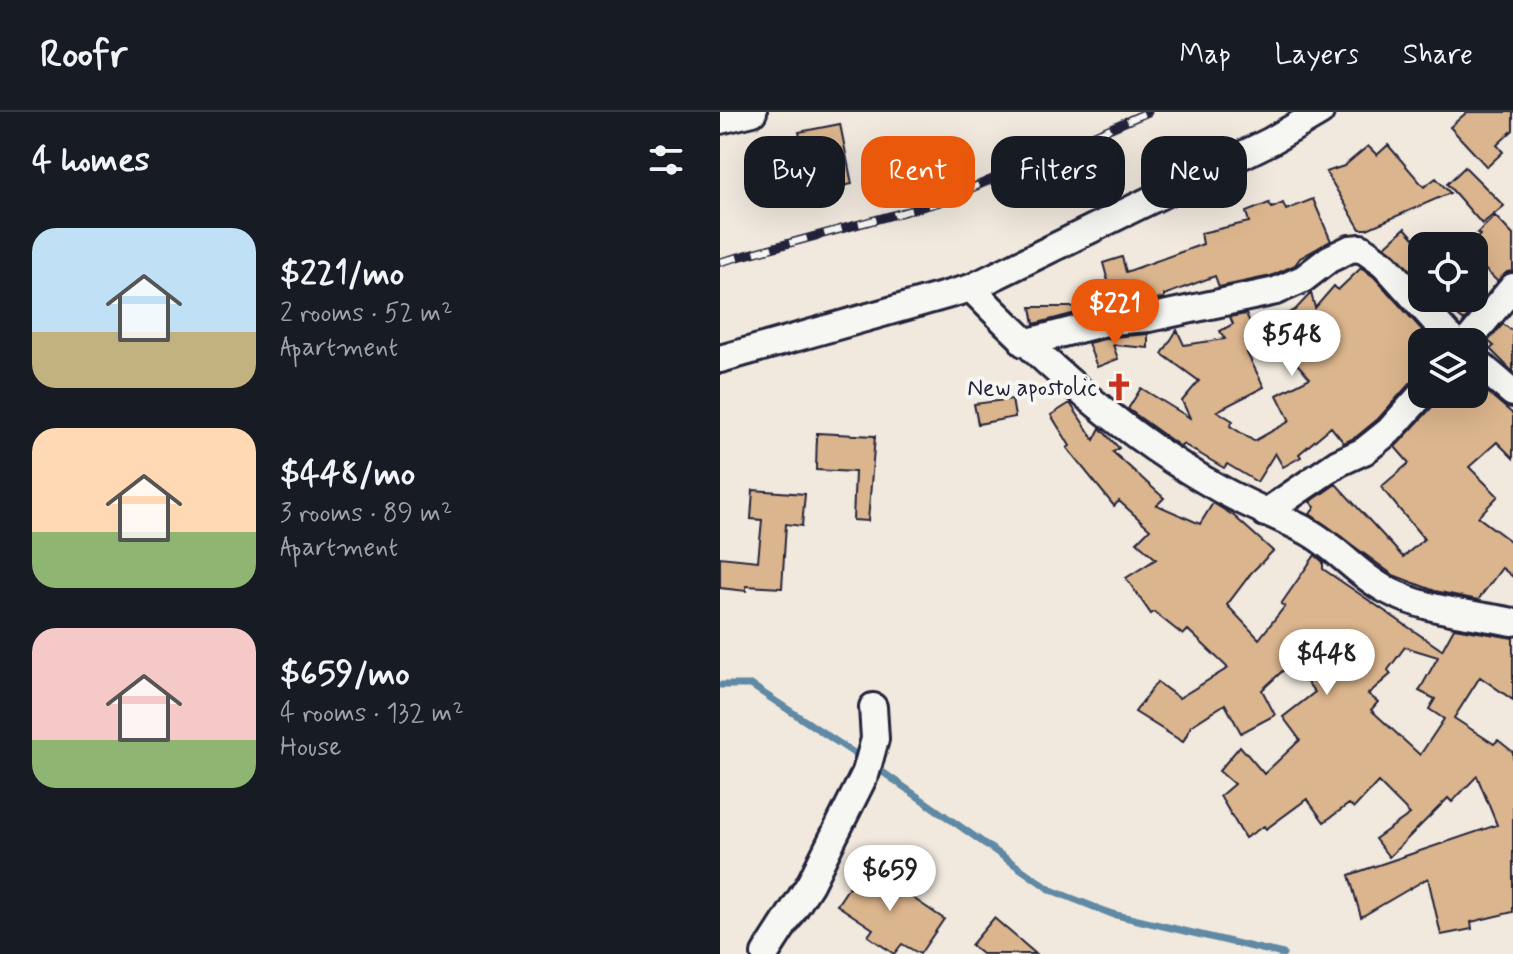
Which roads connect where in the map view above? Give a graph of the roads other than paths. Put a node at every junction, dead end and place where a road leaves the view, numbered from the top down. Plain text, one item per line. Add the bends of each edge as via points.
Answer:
1 (753, 112) edge
2 (1320, 112) edge
3 (720, 120) edge
4 (1513, 287) edge
5 (971, 288) junction
6 (1441, 328) edge
7 (1479, 328) edge
8 (1024, 343) junction
9 (720, 359) edge
10 (1488, 372) edge
11 (1513, 393) edge
12 (1410, 408) edge
13 (1265, 513) junction
14 (1513, 622) edge
15 (873, 707) dead end
16 (765, 954) edge

1 - 3 street
2 - 5 street
4 - 7 street
5 - 8 street
5 - 9 street
6 - 8 street via 1385,265 1361,248 1329,259 1276,291 1110,321
8 - 13 street via 1156,450
10 - 11 street
12 - 13 street via 1364,451
13 - 14 street via 1309,532 1382,588 1417,604
15 - 16 street via 875,739 866,772 810,884

